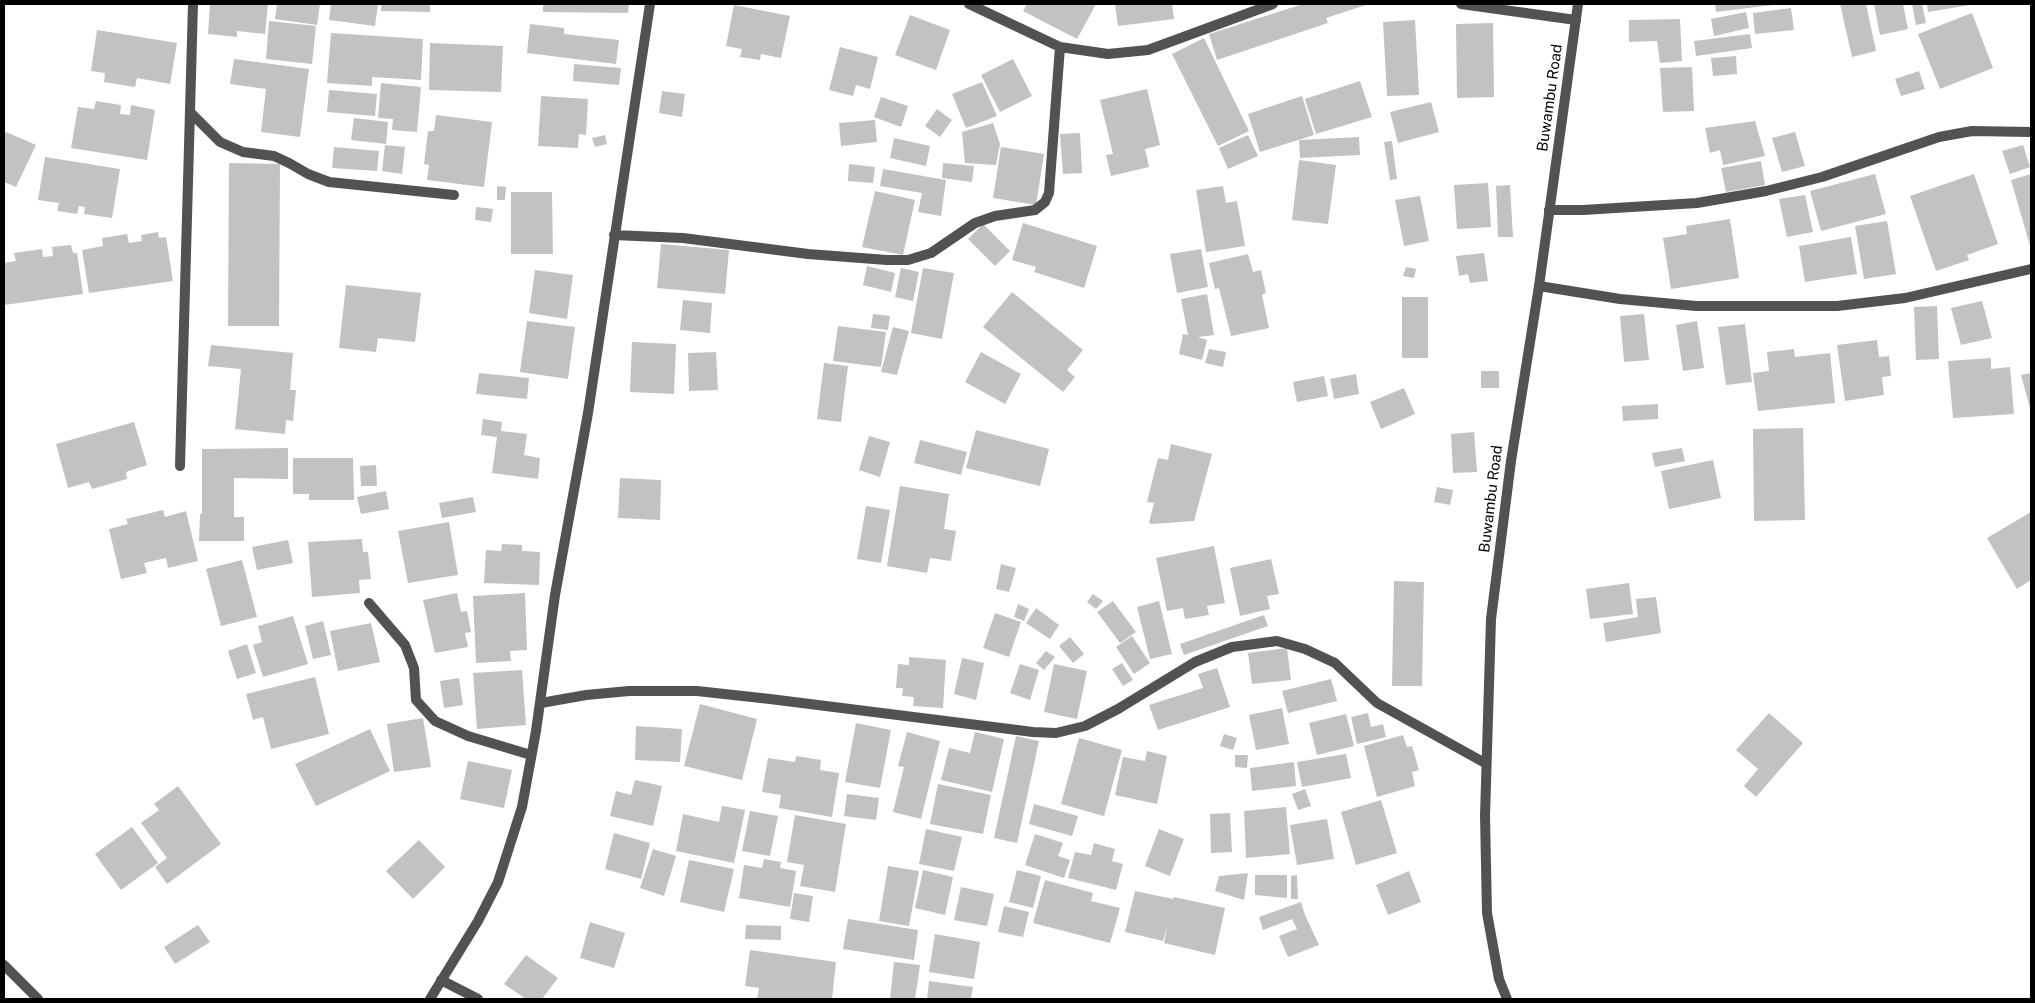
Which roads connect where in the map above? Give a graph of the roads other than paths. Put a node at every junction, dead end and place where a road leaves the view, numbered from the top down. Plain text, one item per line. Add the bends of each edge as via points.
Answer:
1 (193, 4) edge
2 (650, 4) edge
3 (969, 4) edge
4 (1273, 4) edge
5 (1461, 4) edge
6 (1578, 4) edge
7 (1576, 20) junction
8 (1060, 47) junction
9 (190, 112) junction
10 (2031, 132) edge
11 (454, 196) dead end
12 (1549, 210) junction
13 (614, 235) junction
14 (2031, 270) edge
15 (1539, 286) junction
16 (180, 466) dead end
17 (369, 603) dead end
18 (541, 703) junction
19 (531, 755) junction
20 (1486, 764) junction
21 (4, 965) edge
22 (441, 980) junction
23 (38, 999) edge
24 (430, 999) edge
25 (478, 999) edge
26 (1507, 999) edge

1 - 9 street
2 - 13 street
3 - 8 street
4 - 8 street via 1148,50 1108,54
5 - 7 street
6 - 7 street, Buwambu Road
7 - 12 street, Buwambu Road
8 - 13 street via 1049,193 1045,202 1035,210 995,216 975,224 931,253 908,260 808,254 683,238
9 - 11 street via 220,142 243,152 274,156 329,182
9 - 16 street
10 - 12 street via 1972,131 1939,137 1822,177 1697,203
12 - 15 street, Buwambu Road
13 - 18 street via 588,413 555,595
14 - 15 street via 1905,298 1837,306 1696,306 1620,299
15 - 20 street, Buwambu Road via 1511,461 1491,619
17 - 19 street via 405,645 414,668 416,700 435,721 468,736
18 - 19 street
18 - 20 street via 629,691 698,691 1056,733 1102,718 1214,654 1232,647 1277,641 1335,663 1377,703
19 - 22 street via 522,807 498,882
20 - 26 street, Buwambu Road via 1487,913 1499,979
21 - 23 street
22 - 24 street
22 - 25 street

